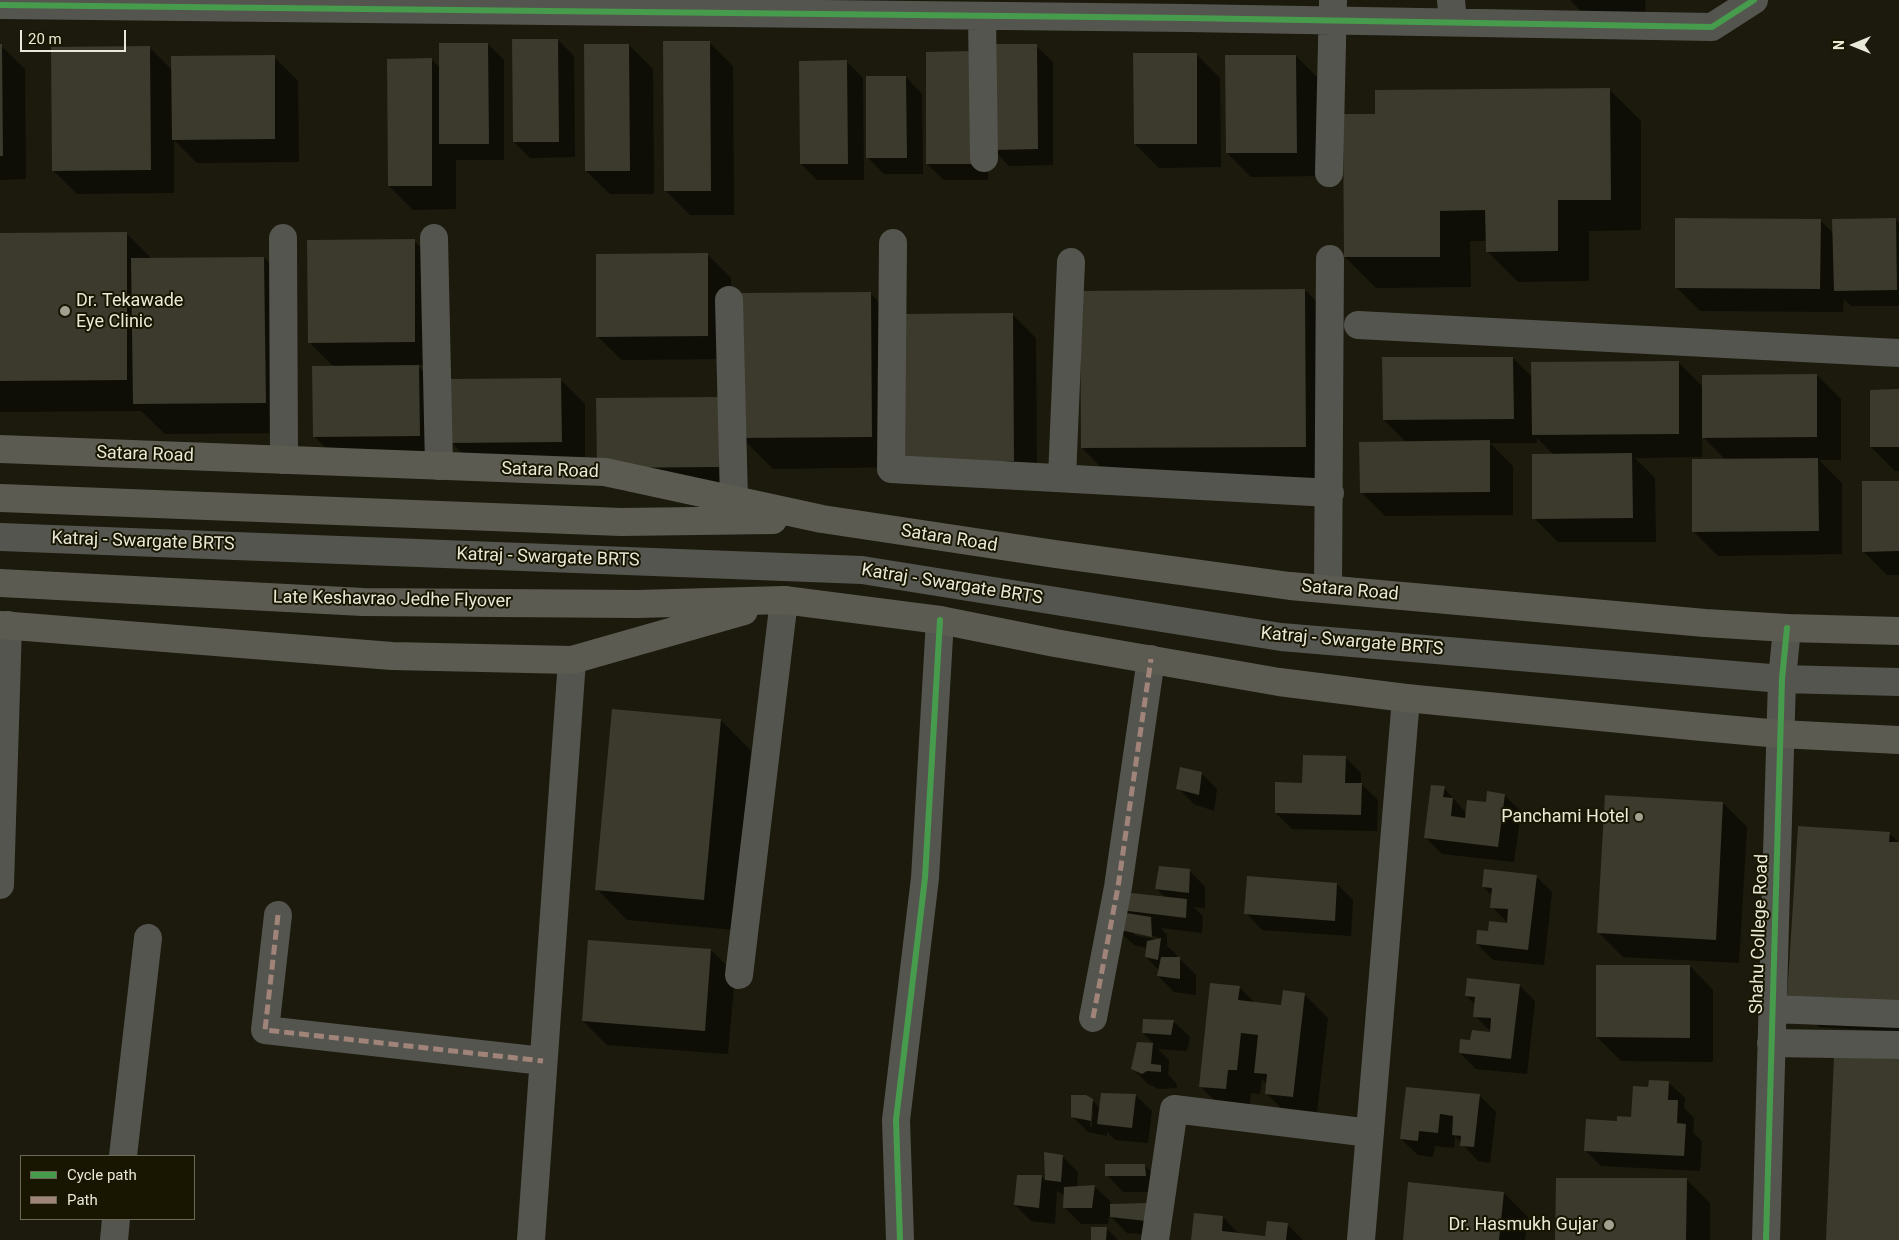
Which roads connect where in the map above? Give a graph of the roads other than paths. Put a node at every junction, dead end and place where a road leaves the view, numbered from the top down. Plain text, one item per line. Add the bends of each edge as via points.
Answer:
1 (1754, 0) edge
2 (416, 4) edge
3 (0, 5) edge
4 (1187, 9) edge
5 (1333, 10) edge
6 (1452, 11) edge
7 (982, 16) junction
8 (984, 158) dead end
9 (1329, 173) dead end
10 (283, 238) dead end
11 (434, 238) dead end
12 (893, 243) dead end
13 (1330, 259) dead end
14 (1072, 262) dead end
15 (729, 300) dead end
16 (1358, 325) dead end
17 (1899, 353) edge
18 (0, 449) edge
19 (284, 460) junction
20 (439, 466) junction
21 (1062, 478) junction
22 (1330, 493) junction
23 (0, 498) edge
24 (734, 500) junction
25 (822, 519) junction
26 (0, 537) edge
27 (0, 583) edge
28 (1328, 589) junction
29 (784, 600) junction
30 (940, 620) junction
31 (4, 625) edge
32 (1787, 628) junction
33 (1899, 631) edge
34 (1151, 659) junction
35 (572, 660) junction
36 (1782, 678) junction
37 (1899, 682) edge
38 (1406, 698) junction
39 (1780, 734) junction
40 (1899, 740) edge
41 (0, 885) edge
42 (278, 915) dead end
43 (148, 938) dead end
44 (739, 975) dead end
45 (1773, 1009) junction
46 (1899, 1014) edge
47 (1093, 1018) dead end
48 (1772, 1043) junction
49 (1899, 1045) edge
50 (543, 1061) junction
51 (1370, 1134) junction
52 (123, 1155) edge
53 (116, 1220) edge
54 (114, 1240) edge
55 (531, 1240) edge
56 (900, 1240) edge
57 (1154, 1240) edge
58 (1361, 1240) edge
59 (1766, 1240) edge

1 - 6 street via 1712,27
2 - 3 street
2 - 7 street
4 - 5 street
4 - 7 street
5 - 6 street
5 - 9 street
7 - 8 street
10 - 19 street
11 - 20 street
12 - 21 street via 891,469
13 - 22 street
14 - 21 street
15 - 24 street
16 - 17 street
18 - 19 highway, Satara Road
19 - 20 highway, Satara Road
20 - 24 highway, Satara Road via 605,472
21 - 22 street
22 - 28 street
23 - 25 highway via 621,522
24 - 25 highway, Satara Road
25 - 28 highway, Satara Road via 1054,554
26 - 36 street, Katraj - Swargate BRTS via 862,570 1281,637
27 - 29 highway, Late Keshavrao Jedhe Flyover via 363,602 637,604
28 - 32 highway, Satara Road
29 - 30 highway
29 - 35 highway
29 - 44 street
30 - 34 highway
30 - 56 street via 925,878 896,1120
31 - 35 highway via 392,656
31 - 41 street
32 - 33 highway, Satara Road
32 - 36 street, Shahu College Road
34 - 38 highway via 1279,682
34 - 47 street via 1116,897
35 - 50 street
36 - 37 street, Katraj - Swargate BRTS
36 - 39 street, Shahu College Road
38 - 39 highway
38 - 51 street
39 - 40 highway
39 - 45 street, Shahu College Road
42 - 50 street via 265,1030
43 - 52 street
45 - 46 street
45 - 48 street, Shahu College Road
48 - 49 street
48 - 59 street, Shahu College Road
50 - 55 street
51 - 57 street via 1174,1109
51 - 58 street
53 - 54 street

